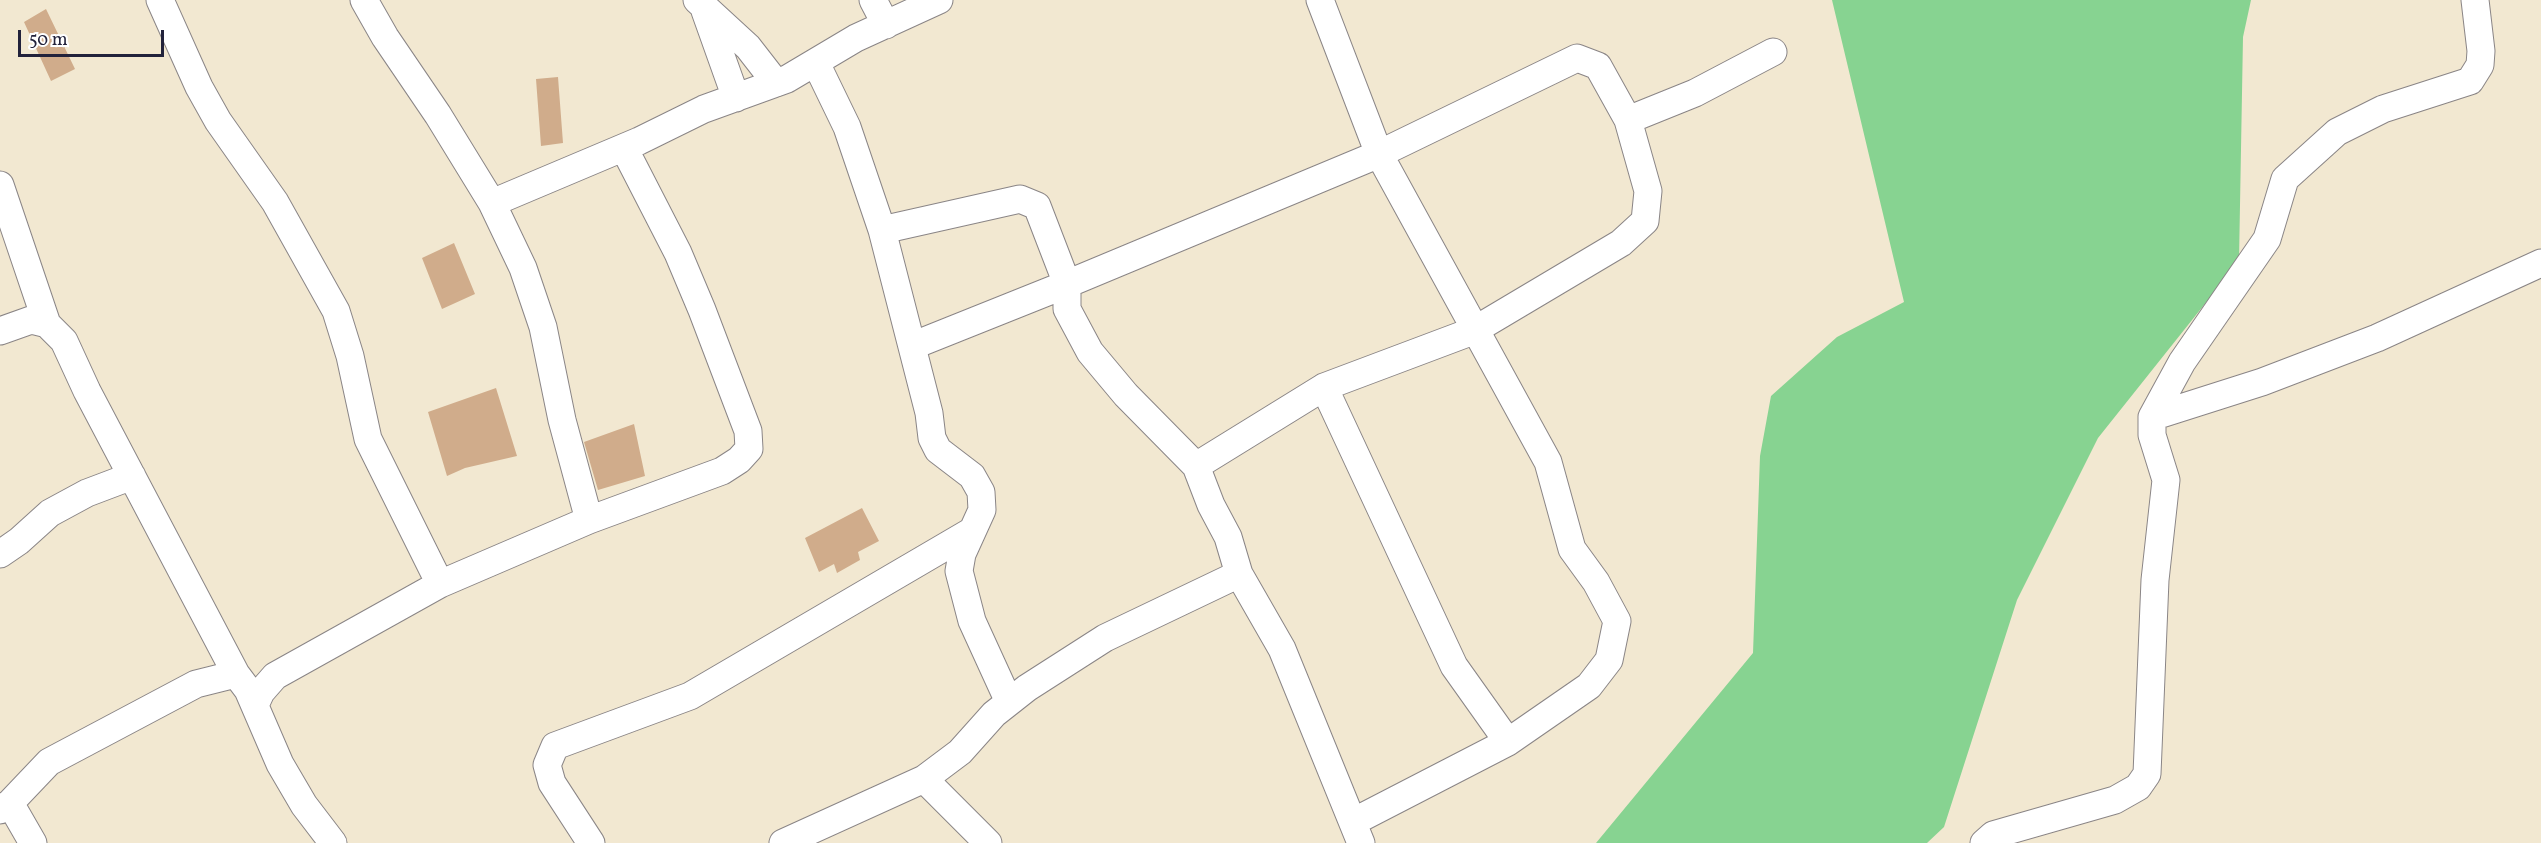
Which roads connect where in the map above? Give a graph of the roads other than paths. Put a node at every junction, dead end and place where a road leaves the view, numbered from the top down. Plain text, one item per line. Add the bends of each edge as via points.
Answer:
1 (160, 0) edge
2 (364, 0) edge
3 (873, 0) edge
4 (939, 0) edge
5 (1320, 0) edge
6 (2475, 0) edge
7 (700, 3) edge
8 (886, 25) junction
9 (1773, 52) dead end
10 (816, 63) junction
11 (776, 83) junction
12 (736, 98) junction
13 (1628, 120) junction
14 (624, 148) junction
15 (1378, 154) junction
16 (0, 185) edge
17 (492, 203) junction
18 (882, 230) junction
19 (2541, 263) edge
20 (1067, 284) junction
21 (47, 324) junction
22 (0, 331) edge
23 (1473, 331) junction
24 (912, 346) junction
25 (1324, 387) junction
26 (2152, 417) junction
27 (1197, 466) junction
28 (132, 476) junction
29 (589, 520) junction
30 (972, 531) junction
31 (0, 554) edge
32 (1239, 574) junction
33 (440, 584) junction
34 (236, 674) junction
35 (1009, 702) junction
36 (255, 705) junction
37 (1508, 742) junction
38 (924, 778) junction
39 (5, 806) edge
40 (1357, 832) edge
41 (33, 843) edge
42 (333, 843) edge
43 (591, 843) edge
44 (783, 843) edge
45 (988, 843) edge
46 (1984, 843) edge

1 - 33 street via 213,113 275,202 336,311 368,439
2 - 17 street
3 - 8 street
4 - 8 street
5 - 15 street
6 - 26 street via 2481,51 2480,65 2470,81 2384,109 2337,132 2285,179 2267,239 2182,362
7 - 11 street via 748,47
7 - 12 street
8 - 10 street
9 - 13 street via 1695,93
10 - 11 street
10 - 18 street via 847,127
11 - 12 street
12 - 14 street via 704,109
13 - 15 street via 1598,66 1577,58
13 - 23 street via 1648,191 1645,221 1621,243
14 - 17 street
14 - 29 street via 702,310 748,431 749,449 722,471
15 - 20 street
15 - 23 street
16 - 21 street
17 - 29 street via 534,293
18 - 20 street via 1020,199 1036,206
18 - 24 street
19 - 26 street via 2377,338 2262,382
20 - 24 street
20 - 27 street via 1067,309 1090,352 1126,395
21 - 22 street via 31,320
21 - 28 street via 64,341
23 - 25 street
23 - 37 street via 1548,462 1572,549 1617,621 1609,660 1589,686
24 - 30 street via 930,412 932,438 938,450 972,476 981,492 982,510
25 - 27 street
25 - 37 street via 1454,666
26 - 46 street via 2152,435 2166,480 2155,580 2146,774 2138,787 2115,800 1993,835
27 - 32 street via 1228,537
28 - 31 street via 87,493 50,513
28 - 34 street
29 - 33 street
30 - 35 street via 959,571 972,621
30 - 43 street via 690,696 555,746 548,765 552,783
32 - 35 street via 1105,638
32 - 40 street via 1281,649
33 - 36 street via 275,676
34 - 36 street
34 - 39 street via 196,684 49,762
35 - 38 street via 960,752
36 - 42 street via 280,764
37 - 40 street
38 - 44 street
38 - 45 street
39 - 41 street

